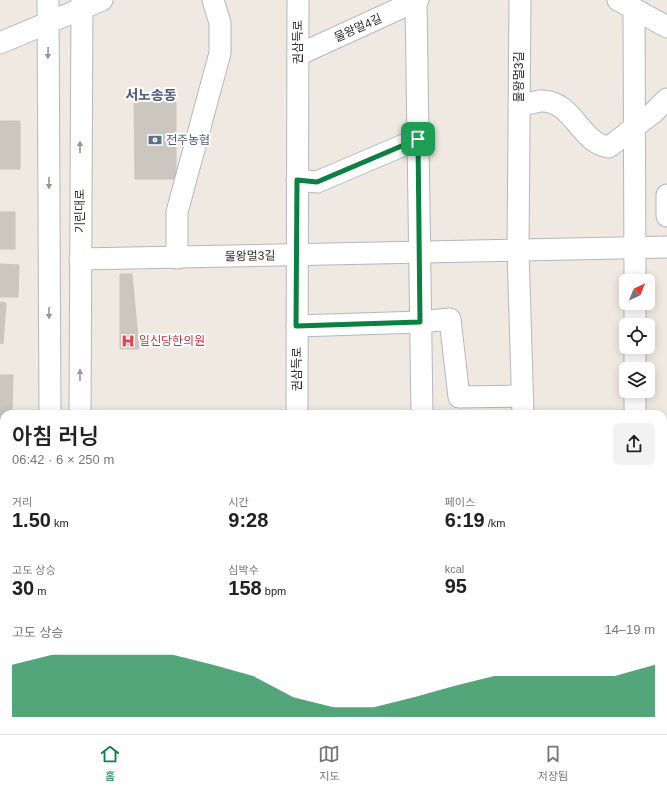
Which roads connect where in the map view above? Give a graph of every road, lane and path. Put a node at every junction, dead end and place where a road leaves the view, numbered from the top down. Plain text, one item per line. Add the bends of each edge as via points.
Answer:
1 (48, 0) edge
2 (102, 0) edge
3 (213, 0) edge
4 (298, 0) edge
5 (520, 0) edge
6 (417, 1) edge
7 (82, 4) edge
8 (626, 5) edge
9 (49, 23) junction
10 (667, 27) edge
11 (0, 43) edge
12 (298, 55) junction
13 (667, 99) edge
14 (519, 106) junction
15 (634, 128) junction
16 (418, 139) junction
17 (297, 180) junction
18 (667, 195) edge
19 (667, 216) edge
20 (667, 247) edge
21 (635, 248) junction
22 (518, 250) junction
23 (419, 253) junction
24 (297, 255) junction
25 (177, 258) junction
26 (80, 259) junction
27 (635, 274) edge
28 (420, 322) junction
29 (296, 326) junction
30 (635, 398) edge
31 (523, 406) edge
32 (50, 410) edge
33 (80, 410) edge
34 (297, 410) edge
35 (422, 410) edge
36 (635, 410) edge

1 - 9 street
2 - 7 street
3 - 25 street via 220,22 220,53 177,212
4 - 12 street, 권삼득로
5 - 14 street, 물왕멀3길
6 - 12 street, 물왕멀4길
6 - 16 street
7 - 9 street
26 -> 7 street, 기린대로
8 - 10 street
8 - 15 street
9 - 11 street
9 -> 32 street
12 - 17 street, 권삼득로
13 - 15 street
14 - 15 street via 540,101 552,102 567,111 591,140 600,146 609,147
14 - 22 street, 물왕멀3길
15 - 21 street
16 - 17 street via 317,182
16 - 23 street
17 - 24 street, 권삼득로
18 - 19 street
20 - 21 street, 물왕멀3길
21 - 22 street, 물왕멀3길
21 - 27 street
22 - 23 street, 물왕멀3길
22 - 31 street, 물왕멀3길
23 - 24 street, 물왕멀3길
23 - 28 street
24 - 25 street, 물왕멀3길
24 - 29 street, 권삼득로
25 - 26 street, 물왕멀3길
33 -> 26 street, 기린대로
28 - 29 street
28 - 31 street via 450,319 459,397
28 - 35 street
29 - 34 street, 권삼득로
30 - 36 street

